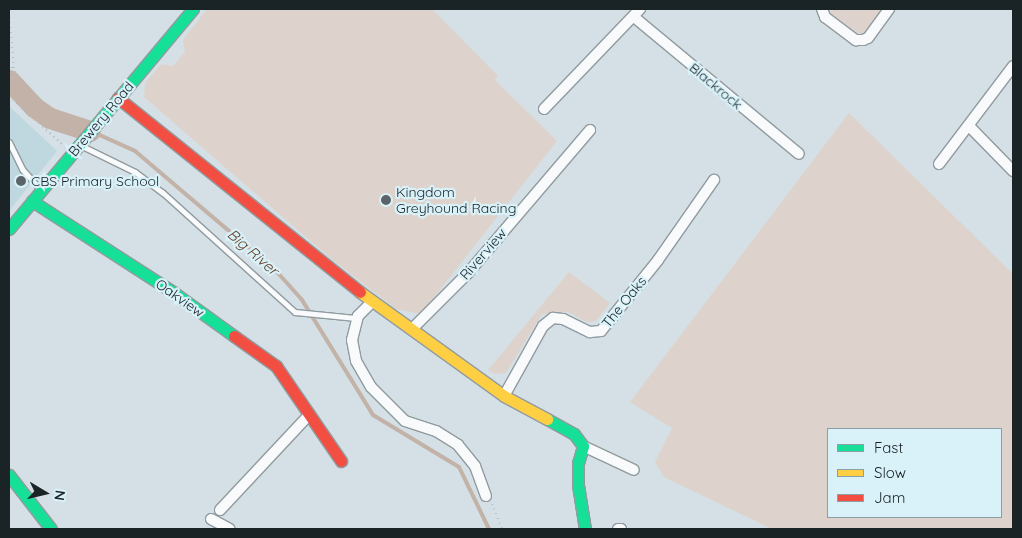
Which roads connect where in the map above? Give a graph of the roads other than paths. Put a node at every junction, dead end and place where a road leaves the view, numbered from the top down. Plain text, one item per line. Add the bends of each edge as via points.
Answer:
1 (193, 9) edge
2 (822, 9) edge
3 (890, 9) edge
4 (637, 13) edge
5 (1013, 66) edge
6 (118, 98) junction
7 (544, 109) dead end
8 (970, 127) junction
9 (590, 130) dead end
10 (9, 142) edge
11 (79, 145) junction
12 (799, 154) dead end
13 (939, 164) dead end
14 (1013, 171) edge
15 (714, 180) dead end
16 (41, 190) junction
17 (32, 201) junction
18 (9, 229) edge
19 (372, 302) junction
20 (356, 318) junction
21 (412, 329) junction
22 (504, 396) junction
23 (310, 415) junction
24 (583, 446) junction
25 (341, 461) dead end
26 (634, 470) dead end
27 (9, 474) edge
28 (486, 496) dead end
29 (220, 510) dead end
30 (211, 519) dead end
31 (51, 529) edge
32 (230, 529) edge
33 (585, 529) edge

1 - 6 street, Brewery Road
2 - 3 street via 826,18 856,40 868,38
4 - 7 street, Blackrock
4 - 12 street, Blackrock
5 - 8 street
6 - 11 street, Brewery Road
6 - 19 street
8 - 13 street
8 - 14 street
9 - 21 street, Riverview via 468,273
10 - 16 lane via 22,169
11 - 16 street, Brewery Road
11 - 20 lane via 135,172 295,312
15 - 22 street, The Oaks via 658,260 601,331 590,332 563,319 553,318 543,326
16 - 17 street, Brewery Road
17 - 18 street, Brewery Road
17 - 23 street, Oakview via 173,292 276,366
19 - 20 street
19 - 21 street
20 - 28 street via 352,340 354,354 371,387 405,421 436,431 458,445 475,466
21 - 22 street
22 - 24 street via 574,434
23 - 25 street, Oakview
23 - 29 street
24 - 26 street
24 - 33 street via 578,463 578,485
27 - 31 street
30 - 32 street

